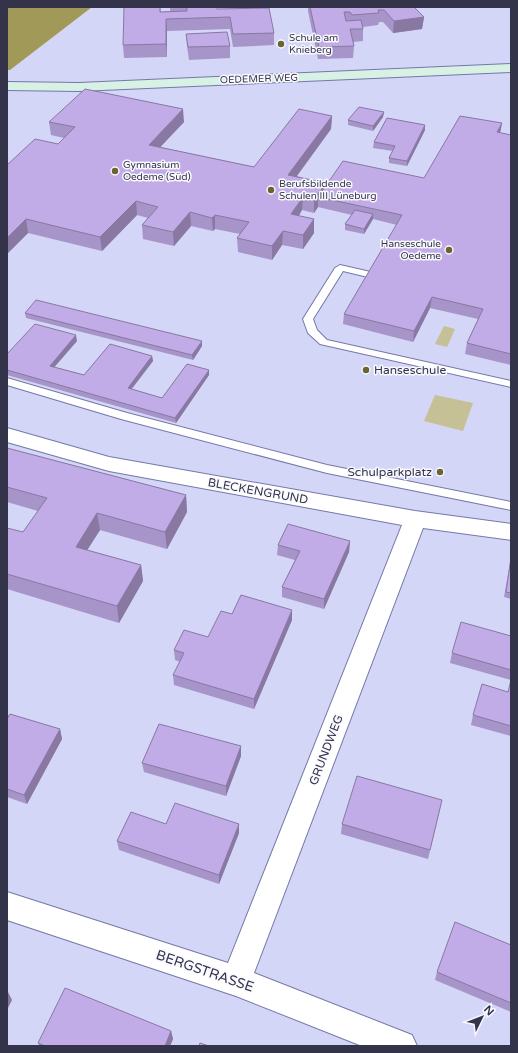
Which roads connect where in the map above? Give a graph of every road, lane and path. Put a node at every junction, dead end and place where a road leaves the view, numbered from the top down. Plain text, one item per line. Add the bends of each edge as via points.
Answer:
1 (511, 68) edge
2 (7, 86) edge
3 (372, 275) edge
4 (7, 381) edge
5 (511, 384) edge
6 (7, 435) edge
7 (511, 506) edge
8 (415, 519) junction
9 (511, 532) edge
10 (7, 906) edge
11 (236, 981) junction
12 (401, 1046) edge

1 - 2 street, OEDEMER WEG via 79,87
3 - 5 lane via 340,268 308,319 312,331 324,342
4 - 7 lane via 125,416 320,467
6 - 8 street, BLECKENGRUND via 110,464
8 - 9 street, BLECKENGRUND
8 - 11 street, GRUNDWEG
10 - 11 street, BERGSTRASSE
11 - 12 street, BERGSTRASSE

